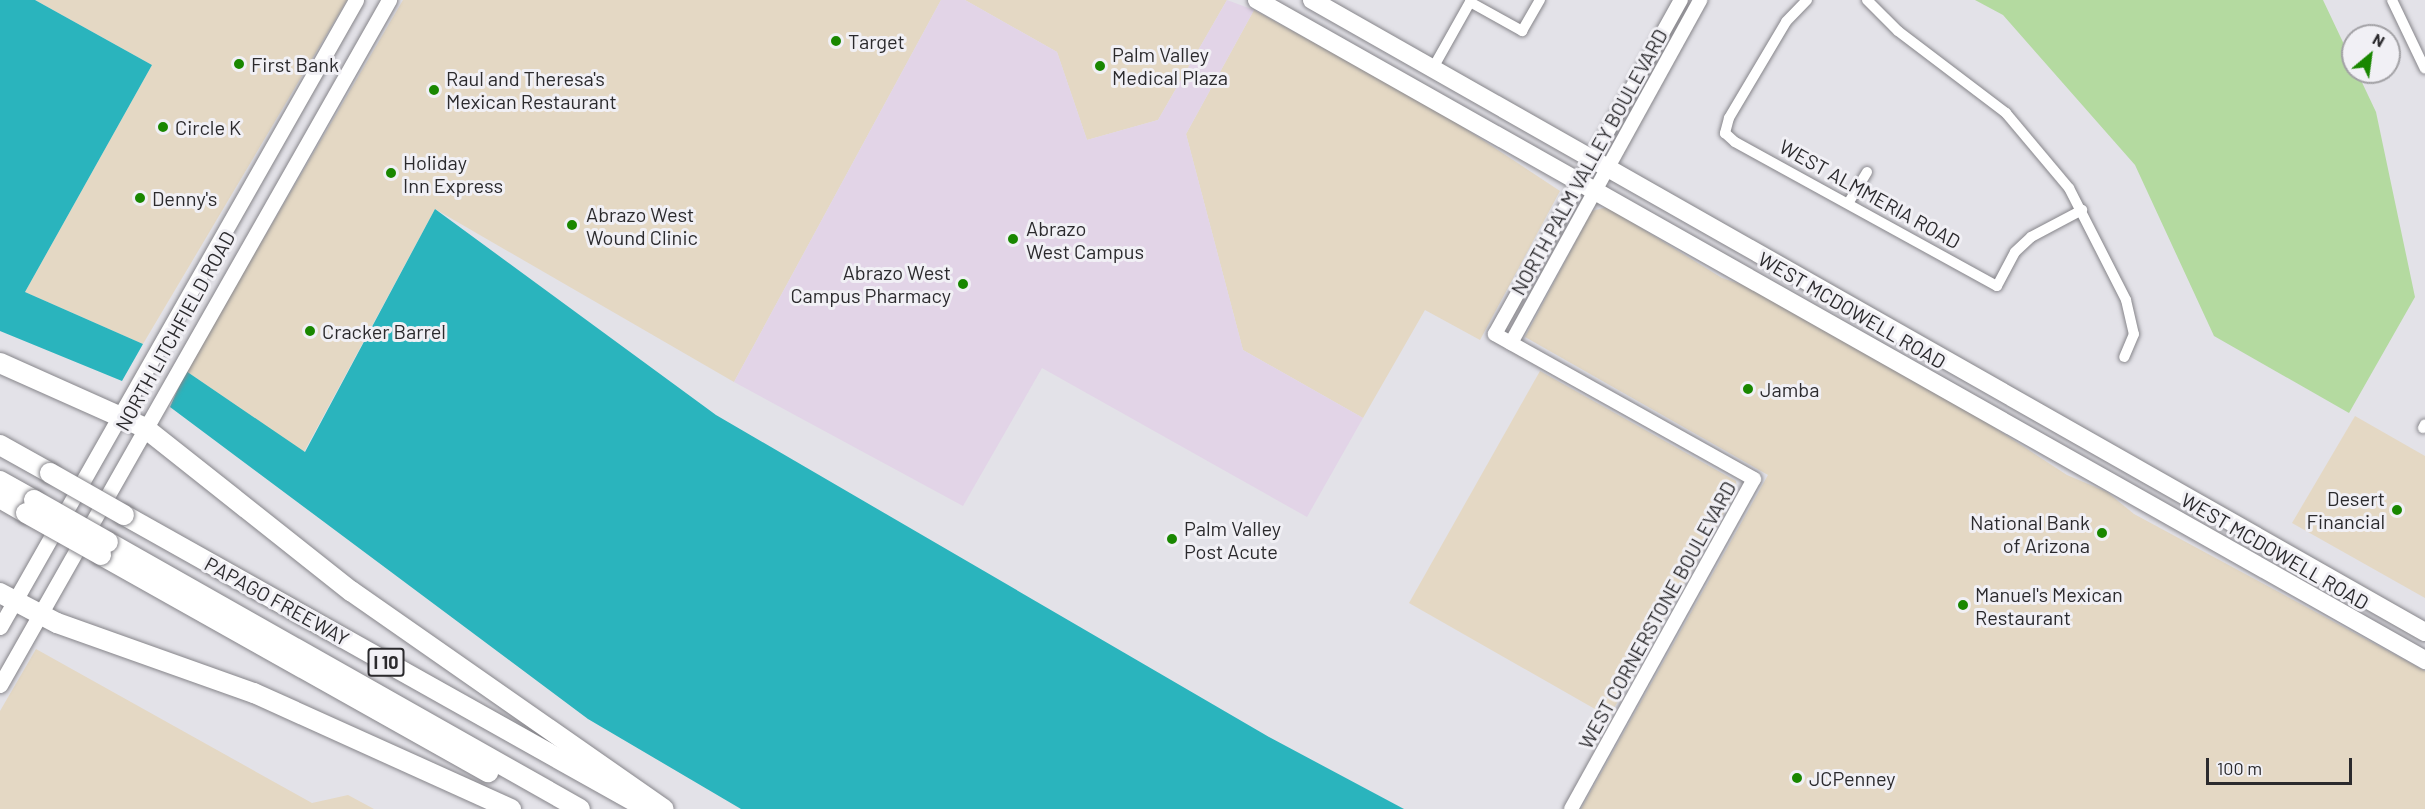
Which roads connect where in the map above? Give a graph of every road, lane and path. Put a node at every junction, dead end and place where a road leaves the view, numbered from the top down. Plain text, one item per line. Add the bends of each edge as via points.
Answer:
1 (356, 0) edge
2 (389, 0) edge
3 (1257, 0) edge
4 (1312, 0) edge
5 (1540, 0) edge
6 (1681, 0) edge
7 (1700, 0) edge
8 (1807, 0) edge
9 (1867, 0) edge
10 (2392, 0) edge
11 (1433, 68) junction
12 (2425, 69) edge
13 (1600, 162) junction
14 (1867, 172) dead end
15 (1579, 181) junction
16 (1596, 191) junction
17 (1849, 202) junction
18 (2082, 210) junction
19 (1495, 334) joint
20 (1511, 343) junction
21 (2124, 357) dead end
22 (0, 363) edge
23 (119, 414) junction
24 (145, 428) junction
25 (0, 445) edge
26 (2105, 449) junction
27 (2092, 472) junction
28 (0, 481) edge
29 (0, 498) edge
30 (30, 507) junction
31 (105, 548) junction
32 (7, 597) edge
33 (39, 616) junction
34 (0, 627) edge
35 (2425, 632) edge
36 (2425, 660) edge
37 (0, 685) edge
38 (511, 809) edge
39 (553, 809) edge
40 (580, 809) edge
41 (648, 809) edge
42 (664, 809) edge
43 (1571, 809) edge

1 - 23 main road, NORTH LITCHFIELD ROAD
2 - 24 main road, NORTH LITCHFIELD ROAD
3 - 15 main road, WEST MCDOWELL ROAD
4 - 11 main road, WEST MCDOWELL ROAD
5 - 11 street via 1522,31 1470,2
6 - 13 street, NORTH PALM VALLEY BOULEVARD
7 - 13 street, NORTH PALM VALLEY BOULEVARD
8 - 17 street, WEST ALMMERIA ROAD via 1775,40 1725,133
9 - 18 street via 1898,31 2006,113
10 - 12 street
11 - 13 main road, WEST MCDOWELL ROAD
13 - 15 street, NORTH PALM VALLEY BOULEVARD
13 - 16 street, NORTH PALM VALLEY BOULEVARD
13 - 26 main road, WEST MCDOWELL ROAD
14 - 17 street
15 - 16 main road, WEST MCDOWELL ROAD
15 - 19 street, NORTH PALM VALLEY BOULEVARD
16 - 20 street, NORTH PALM VALLEY BOULEVARD
16 - 27 main road, WEST MCDOWELL ROAD
17 - 18 street, WEST ALMMERIA ROAD via 1997,286 2015,252 2031,237
18 - 21 street via 2126,300 2134,334
19 - 20 street, WEST CORNERSTONE BOULEVARD
20 - 43 street, WEST CORNERSTONE BOULEVARD via 1755,479
22 - 23 highway
23 - 24 highway
23 - 32 main road, NORTH LITCHFIELD ROAD
24 - 33 main road, NORTH LITCHFIELD ROAD
24 - 42 highway via 351,591
25 - 41 highway, PAPAGO FREEWAY / I 10, bridge
26 - 27 main road
26 - 35 main road, WEST MCDOWELL ROAD
27 - 36 main road, WEST MCDOWELL ROAD
28 - 30 highway
29 - 30 highway, I 10
30 - 31 highway, I 10, bridge
31 - 39 highway, I 10
31 - 40 highway
32 - 33 highway
32 - 34 main road, NORTH LITCHFIELD ROAD
33 - 37 main road, NORTH LITCHFIELD ROAD
33 - 38 highway via 254,693

